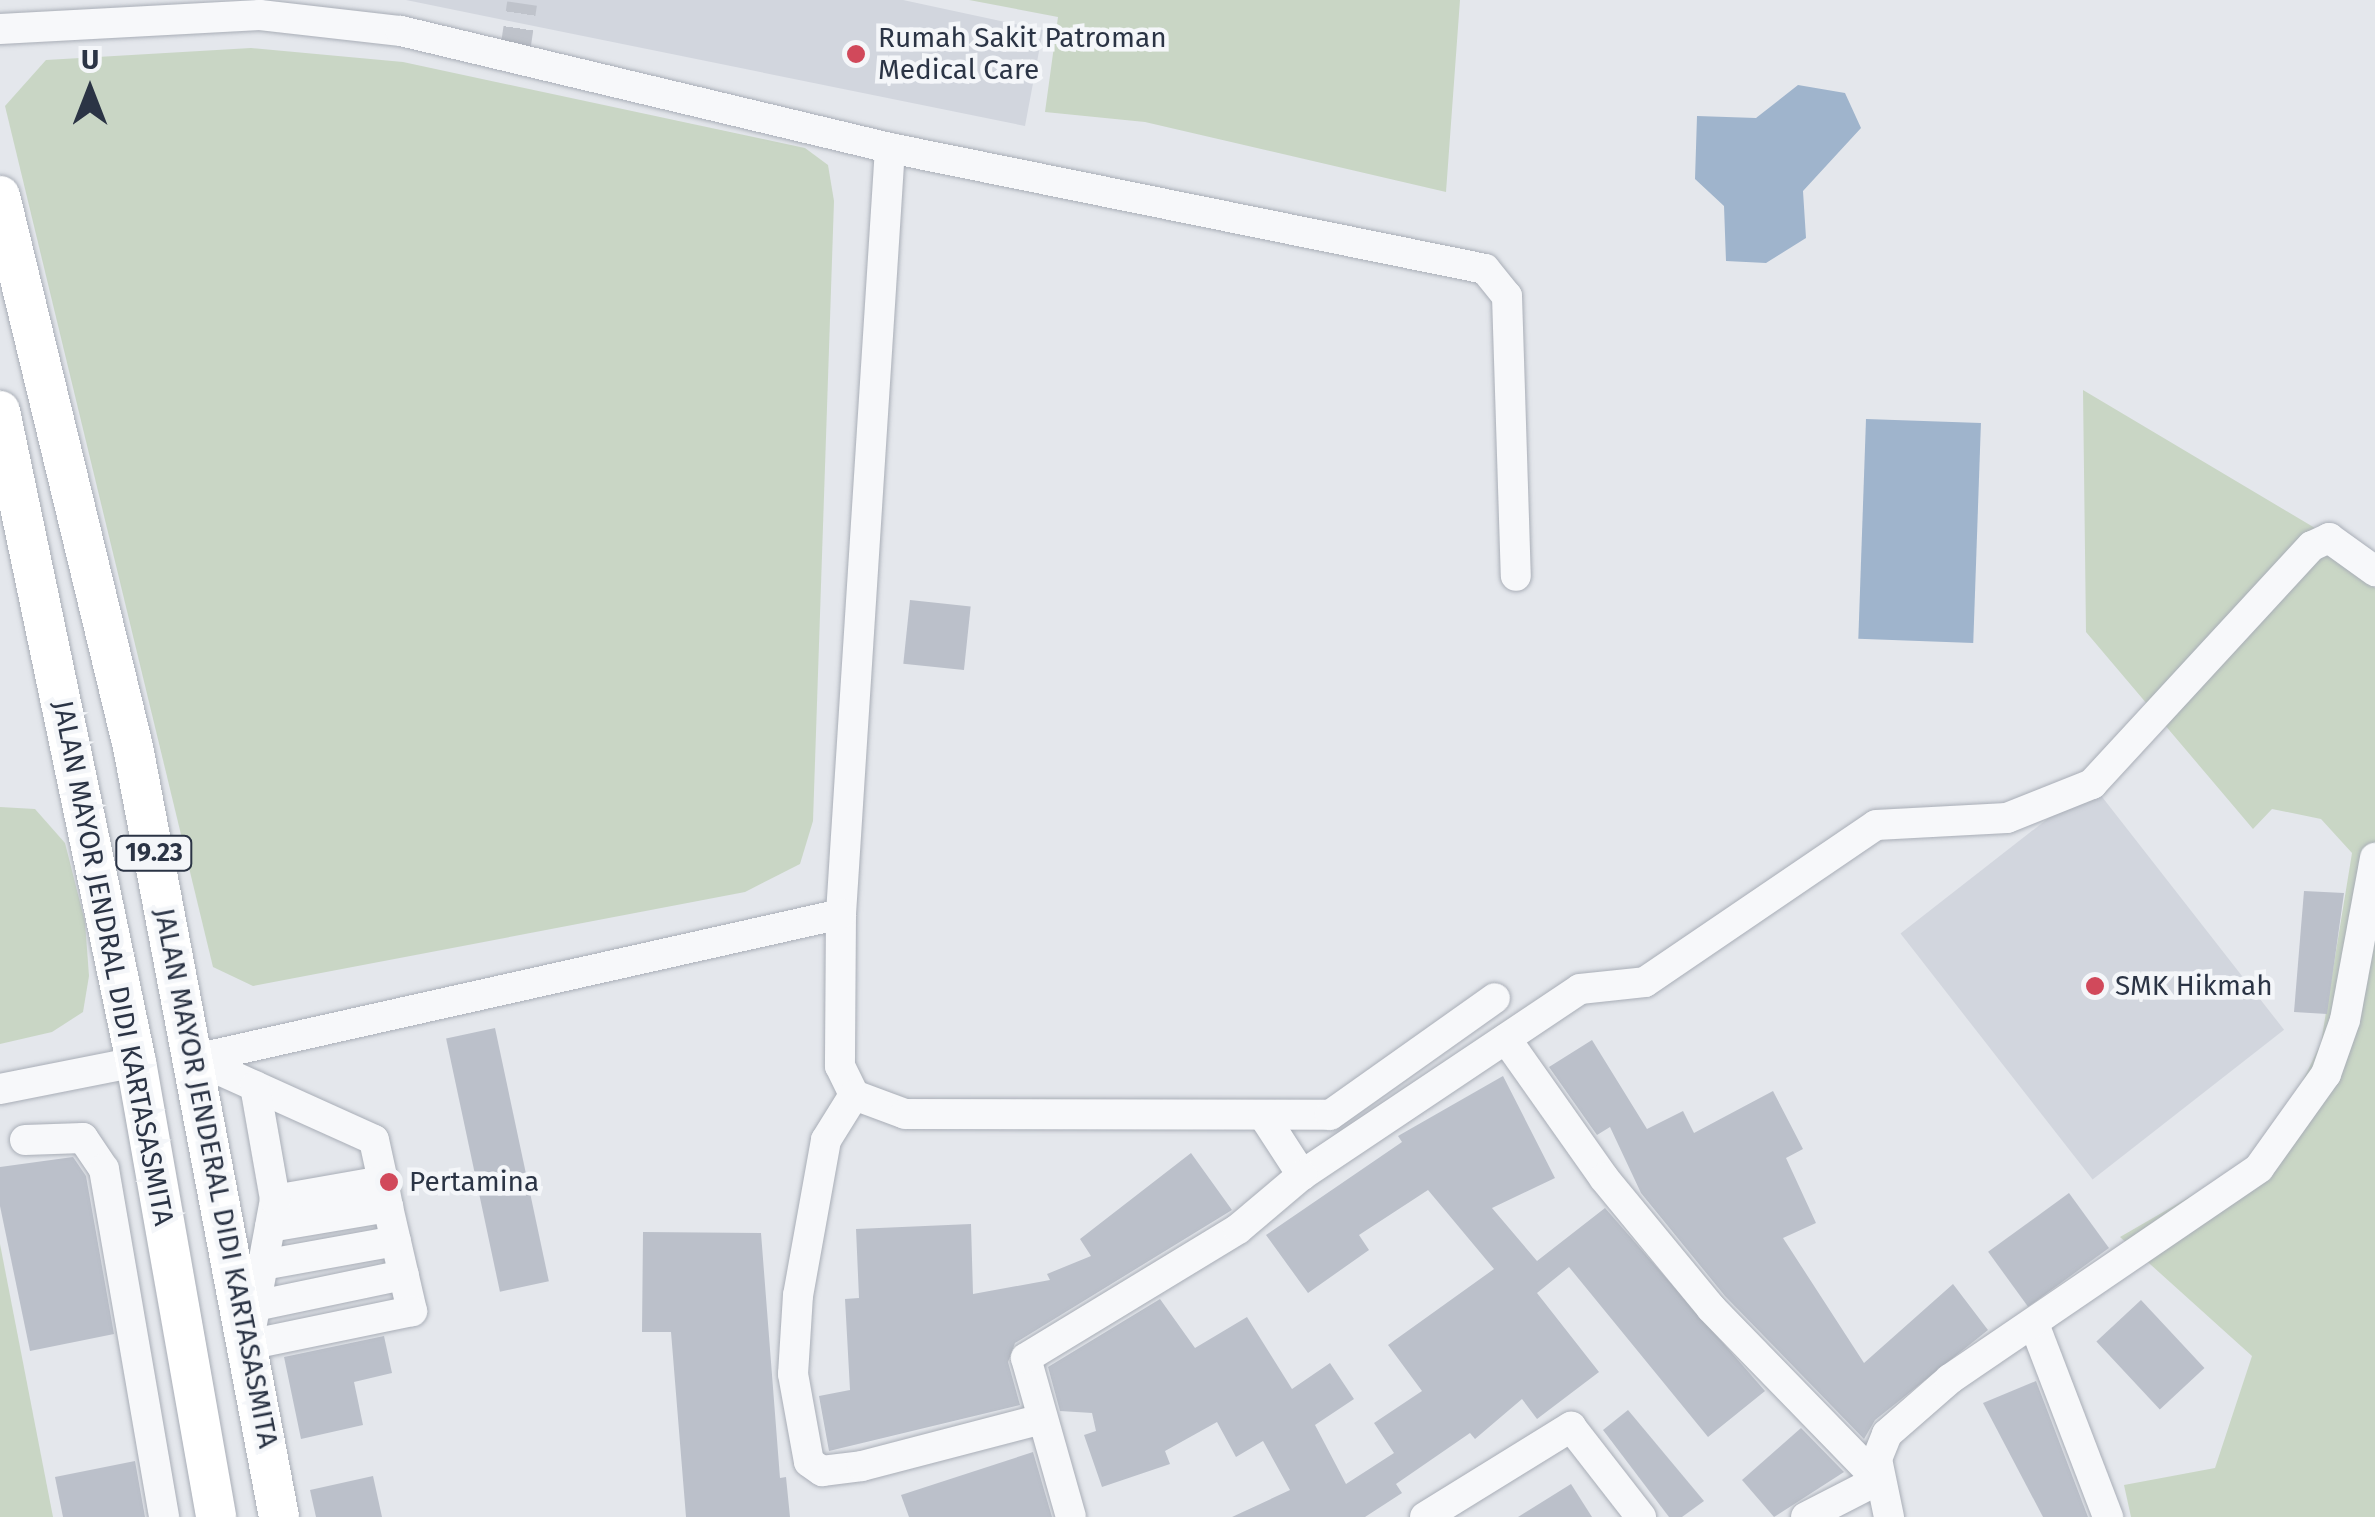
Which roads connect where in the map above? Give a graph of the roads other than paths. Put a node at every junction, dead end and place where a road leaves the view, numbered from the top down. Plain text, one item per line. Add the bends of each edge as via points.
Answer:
1 (0, 28) edge
2 (890, 148) junction
3 (0, 196) edge
4 (0, 411) edge
5 (2375, 570) edge
6 (1516, 576) dead end
7 (2375, 858) edge
8 (841, 914) junction
9 (1495, 998) dead end
10 (1506, 1040) junction
11 (195, 1059) junction
12 (136, 1062) junction
13 (255, 1086) junction
14 (0, 1089) edge
15 (854, 1095) junction
16 (1264, 1115) junction
17 (25, 1140) dead end
18 (1302, 1175) junction
19 (386, 1194) junction
20 (273, 1214) junction
21 (396, 1241) junction
22 (264, 1265) junction
23 (2034, 1324) junction
24 (252, 1325) junction
25 (1042, 1420) junction
26 (202, 1433) junction
27 (150, 1443) junction
28 (1878, 1480) junction
29 (164, 1517) edge
30 (216, 1517) edge
31 (279, 1517) edge
32 (1071, 1517) edge
33 (1424, 1517) edge
34 (1640, 1517) edge
35 (1806, 1517) edge
36 (1889, 1517) edge
37 (2108, 1517) edge

1 - 2 street via 260,15 401,31
2 - 6 street via 1485,270 1506,296
2 - 8 street
3 - 11 main road, JALAN MAYOR JENDERAL DIDI KARTASASMITA / 19.23 via 133,747
4 - 12 main road, JALAN MAYOR JENDRAL DIDI KARTASASMITA / 19.23
5 - 10 street via 2329,538 2312,546 2092,784 2007,818 1876,824 1645,982 1580,989
7 - 23 street via 2345,1020 2326,1074 2260,1168
8 - 11 street
8 - 15 street via 840,1066
9 - 16 street via 1330,1115
10 - 18 street
10 - 28 street via 1604,1178 1711,1308
11 - 13 street
11 - 24 main road, JALAN MAYOR JENDERAL DIDI KARTASASMITA / 19.23
12 - 14 street
12 - 26 main road, JALAN MAYOR JENDRAL DIDI KARTASASMITA / 19.23
13 - 19 street via 374,1140
13 - 20 street
15 - 16 street via 905,1114
15 - 25 street via 826,1140 798,1296 793,1374 809,1462 822,1470 862,1466
16 - 18 street
17 - 27 street via 83,1138 104,1169
18 - 25 street via 1154,1285 1031,1353 1025,1364
19 - 20 street
19 - 21 street
20 - 22 street
21 - 22 street
21 - 24 street via 412,1311
22 - 24 street
23 - 28 street via 1950,1379 1888,1434
23 - 37 street
24 - 31 main road, JALAN MAYOR JENDERAL DIDI KARTASASMITA / 19.23
25 - 32 street
26 - 27 street
26 - 30 main road, JALAN MAYOR JENDRAL DIDI KARTASASMITA / 19.23
27 - 29 street
28 - 35 street
28 - 36 street
33 - 34 street via 1571,1427

